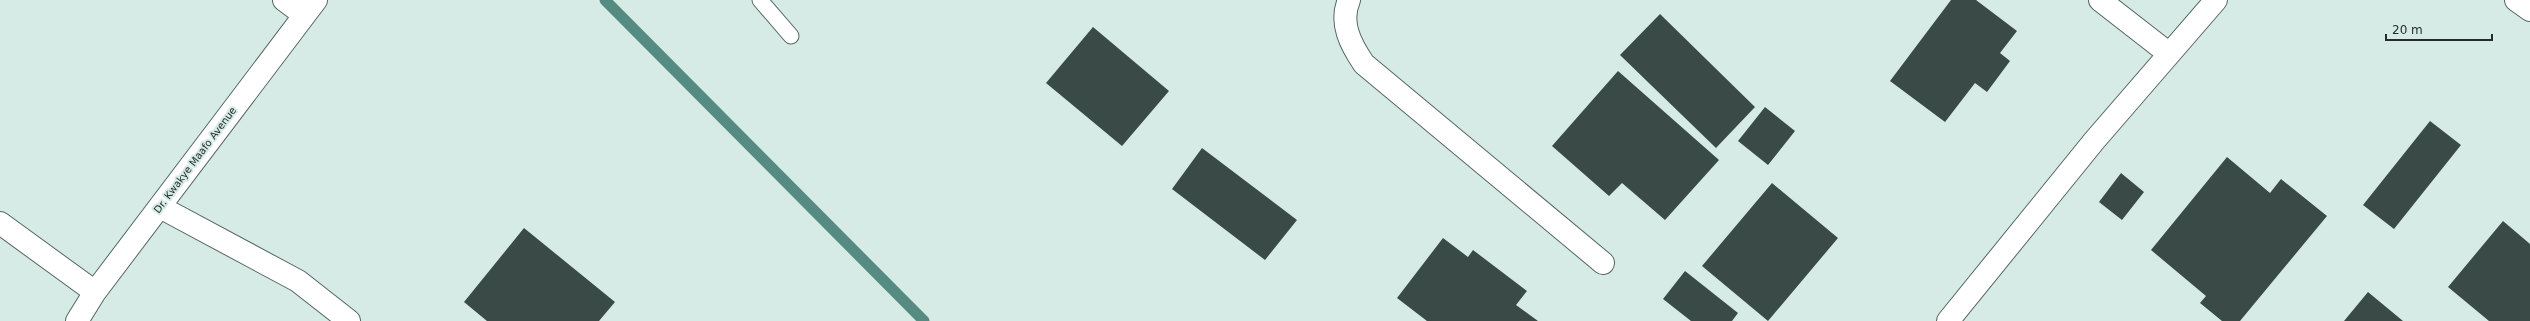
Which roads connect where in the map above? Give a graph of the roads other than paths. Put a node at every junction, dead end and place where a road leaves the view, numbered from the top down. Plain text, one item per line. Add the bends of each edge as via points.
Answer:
1 (284, 0) edge
2 (760, 0) edge
3 (1349, 0) edge
4 (2100, 0) edge
5 (2216, 0) edge
6 (2516, 0) edge
7 (310, 8) edge
8 (2530, 10) edge
9 (791, 36) dead end
10 (2168, 53) junction
11 (160, 207) junction
12 (0, 223) edge
13 (1603, 263) dead end
14 (95, 292) junction
15 (77, 321) edge
16 (349, 321) edge
17 (1948, 321) edge

1 - 7 street
2 - 9 lane
3 - 13 street via 1346,24 1349,42 1364,64
4 - 10 street
5 - 10 street
6 - 8 street
7 - 11 street, Dr. Kwakye Maafo Avenue
10 - 17 street
11 - 14 street, Dr. Kwakye Maafo Avenue
11 - 16 street via 298,281
12 - 14 street
14 - 15 street, Dr. Kwakye Maafo Avenue

